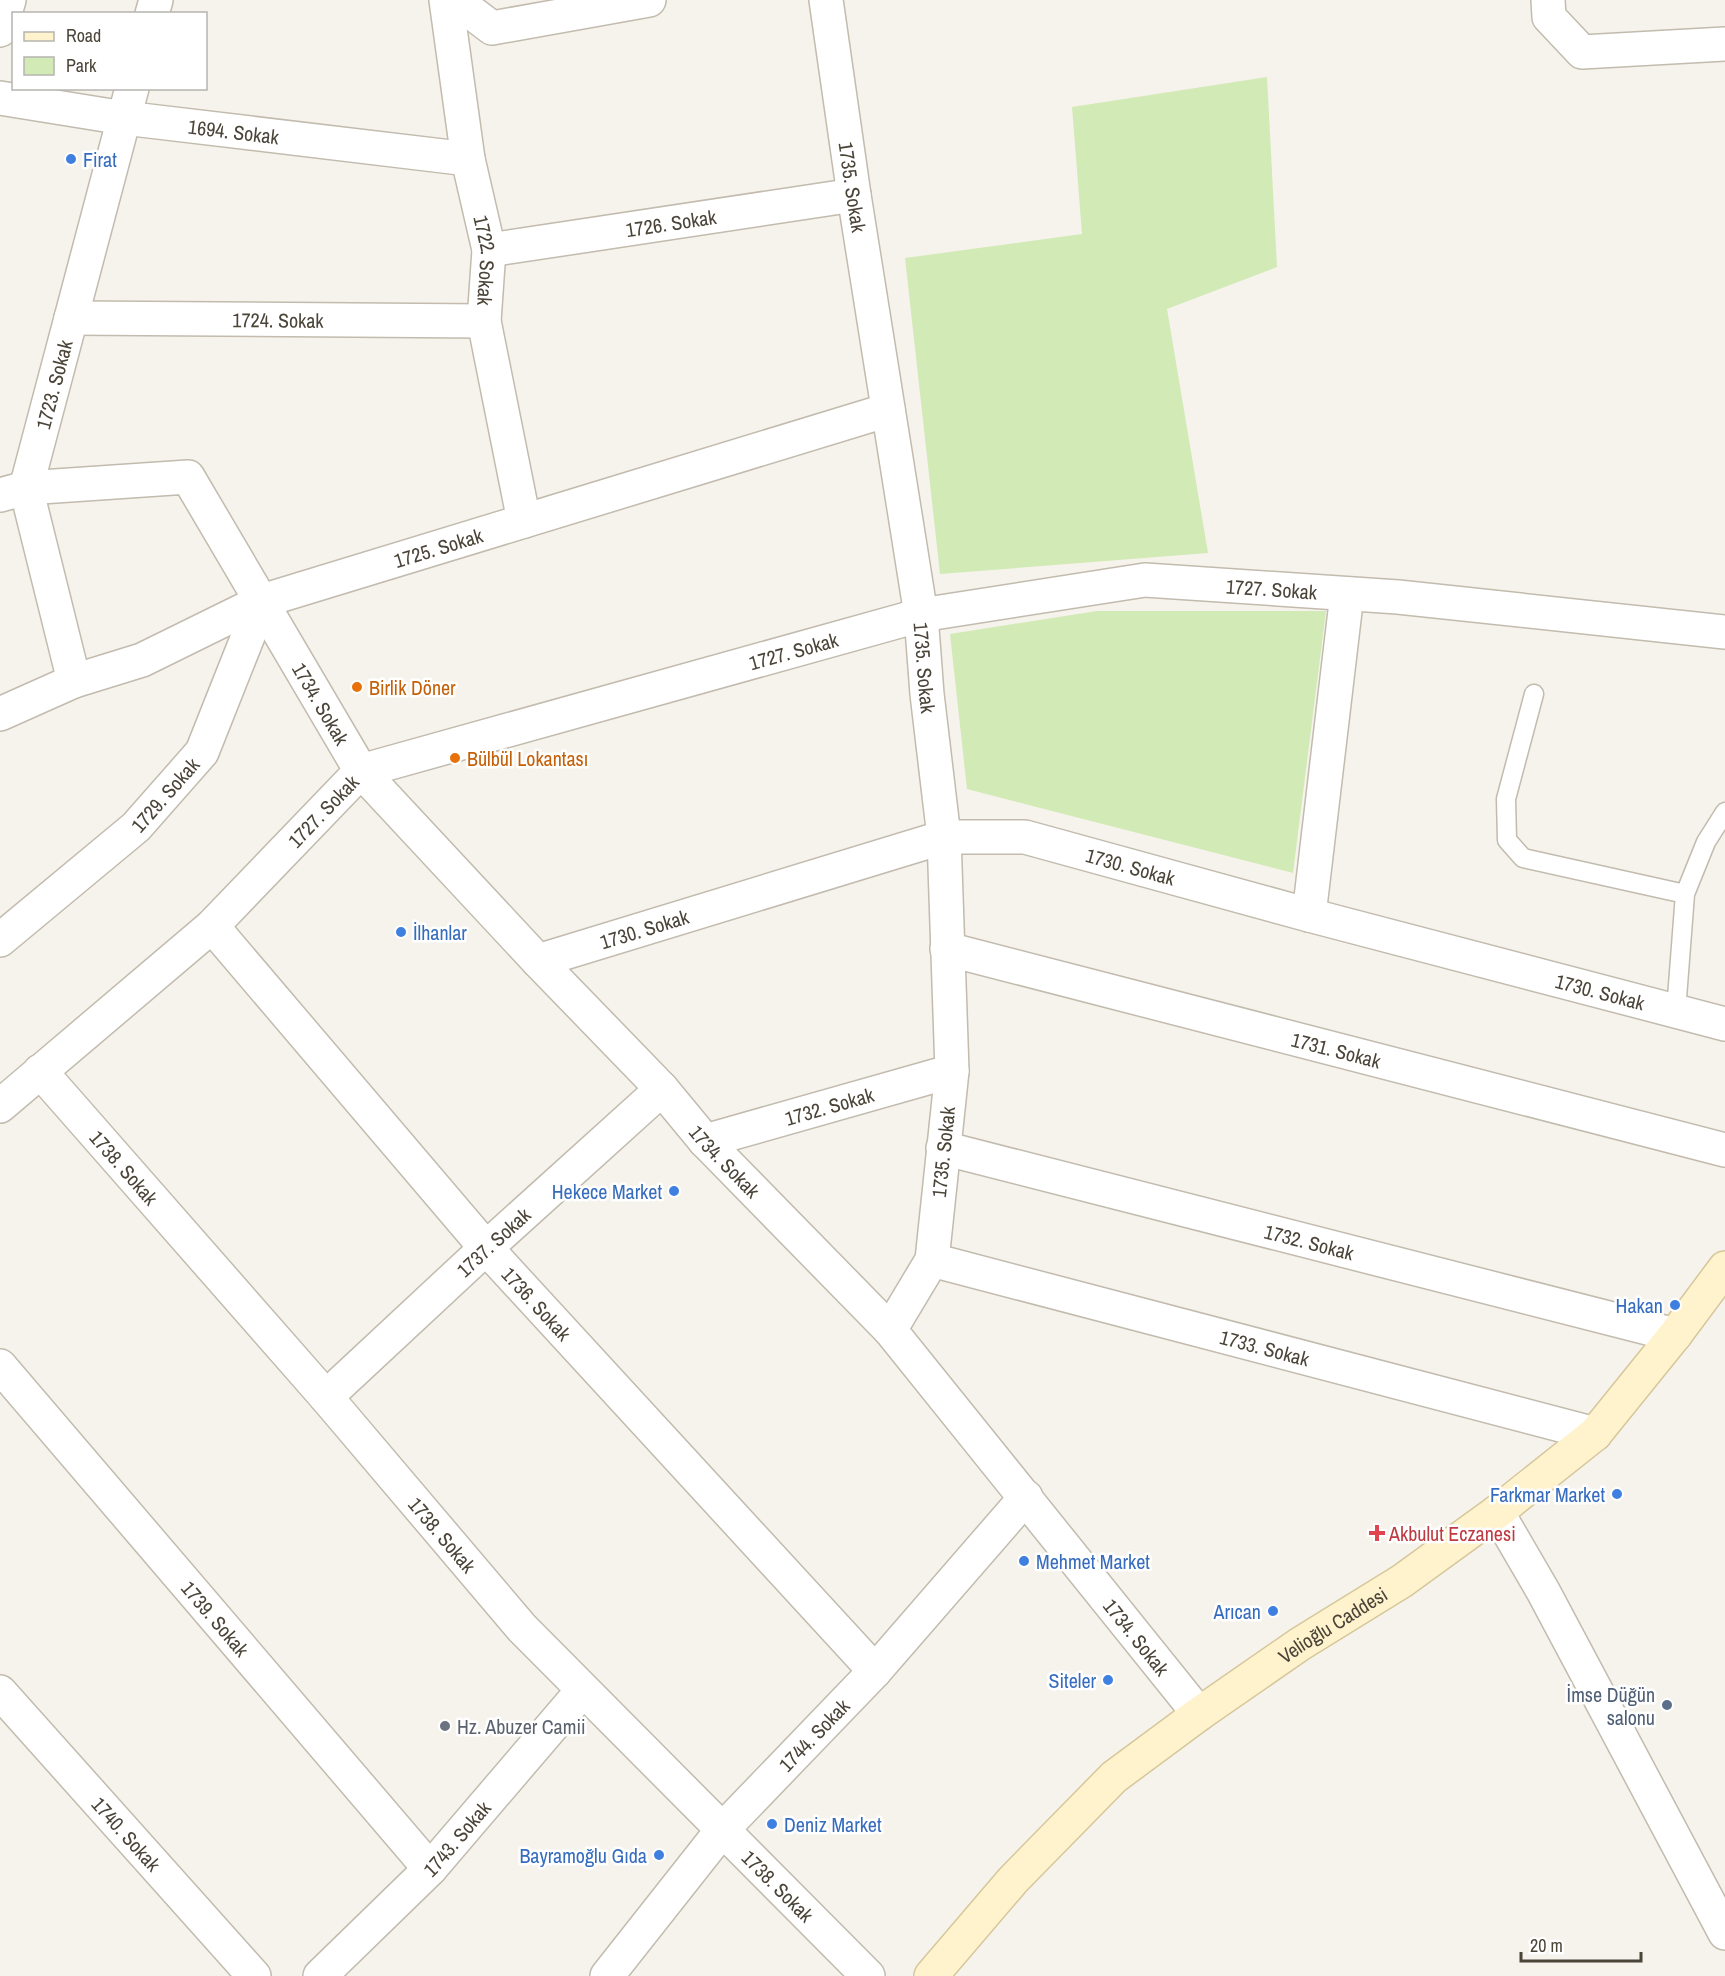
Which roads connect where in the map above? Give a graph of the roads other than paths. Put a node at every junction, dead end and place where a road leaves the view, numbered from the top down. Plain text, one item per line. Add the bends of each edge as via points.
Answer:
1 (9, 0) edge
2 (446, 0) edge
3 (454, 0) edge
4 (649, 0) edge
5 (826, 0) edge
6 (1548, 0) edge
7 (0, 30) edge
8 (1725, 44) edge
9 (0, 98) edge
10 (128, 104) edge
11 (468, 159) junction
12 (854, 195) junction
13 (489, 250) junction
14 (71, 318) junction
15 (484, 321) junction
16 (888, 410) junction
17 (13, 491) edge
18 (524, 521) junction
19 (1347, 594) junction
20 (262, 601) junction
21 (921, 615) junction
22 (1725, 632) edge
23 (74, 681) junction
24 (1534, 694) dead end
25 (0, 714) edge
26 (361, 771) junction
27 (1725, 812) edge
28 (944, 837) junction
29 (1685, 894) junction
30 (1309, 915) junction
31 (212, 926) junction
32 (0, 940) edge
33 (947, 949) junction
34 (538, 962) junction
35 (1676, 1011) junction
36 (1725, 1024) edge
37 (40, 1071) junction
38 (952, 1071) junction
39 (662, 1089) junction
40 (0, 1106) edge
41 (705, 1141) junction
42 (942, 1148) junction
43 (1725, 1150) edge
44 (486, 1248) junction
45 (932, 1260) junction
46 (1725, 1268) edge
47 (890, 1330) junction
48 (1675, 1335) junction
49 (6, 1386) edge
50 (326, 1398) junction
51 (1595, 1434) junction
52 (1026, 1497) junction
53 (1497, 1512) junction
54 (875, 1671) junction
55 (583, 1690) junction
56 (0, 1692) edge
57 (1199, 1714) junction
58 (723, 1829) junction
59 (430, 1869) junction
60 (1725, 1933) edge
61 (944, 1971) edge
62 (254, 1976) edge
63 (320, 1976) edge
64 (607, 1976) edge
65 (868, 1976) edge

1 - 7 street
2 - 11 street, 1722. Sokak
3 - 4 street via 492,28
5 - 12 street, 1735. Sokak
6 - 8 street via 1549,17 1582,52
9 - 10 street, 1694. Sokak
10 - 11 street, 1694. Sokak
10 - 14 street, 1723. Sokak
11 - 13 street, 1722. Sokak
12 - 13 street, 1726. Sokak
12 - 16 street, 1735. Sokak
13 - 15 street, 1722. Sokak
14 - 15 street, 1724. Sokak
14 - 17 street, 1723. Sokak
15 - 18 street, 1722. Sokak
16 - 18 street, 1725. Sokak
16 - 21 street, 1735. Sokak
17 - 20 street, 1734. Sokak via 188,477
17 - 23 street, 1723. Sokak
18 - 20 street, 1725. Sokak
19 - 21 street, 1727. Sokak via 1145,580
19 - 22 street, 1727. Sokak
19 - 30 street
20 - 23 street, 1725. Sokak via 142,660
20 - 26 street, 1734. Sokak
20 - 32 street, 1729. Sokak via 202,752 136,827
21 - 26 street, 1727. Sokak
21 - 28 street, 1735. Sokak
23 - 25 street, 1725. Sokak
24 - 29 lane via 1506,799 1507,840 1522,858
26 - 31 street, 1727. Sokak
26 - 34 street, 1734. Sokak
27 - 29 lane via 1706,842
28 - 30 street, 1730. Sokak via 1025,837
28 - 33 street, 1735. Sokak
28 - 34 street, 1730. Sokak
29 - 35 lane
30 - 35 street, 1730. Sokak
31 - 37 street, 1727. Sokak
31 - 44 street, 1736. Sokak
33 - 38 street, 1735. Sokak
33 - 43 street, 1731. Sokak
34 - 39 street, 1734. Sokak
35 - 36 street, 1730. Sokak
37 - 40 street, 1727. Sokak
37 - 50 street, 1738. Sokak
38 - 41 street, 1732. Sokak
38 - 42 street, 1735. Sokak
39 - 41 street, 1734. Sokak
39 - 44 street, 1737. Sokak
41 - 47 street, 1734. Sokak
42 - 45 street, 1735. Sokak
42 - 48 street, 1732. Sokak
44 - 50 street, 1737. Sokak
44 - 54 street, 1736. Sokak
45 - 47 street, 1735. Sokak
45 - 51 street, 1733. Sokak
46 - 48 street, Velioğlu Caddesi
47 - 52 street, 1734. Sokak
48 - 51 street, Velioğlu Caddesi
49 - 59 street, 1739. Sokak
50 - 55 street, 1738. Sokak via 522,1628
51 - 53 street, Velioğlu Caddesi
52 - 54 street, 1744. Sokak
52 - 57 street, 1734. Sokak
53 - 57 street, Velioğlu Caddesi via 1402,1581 1300,1644
53 - 60 street
54 - 58 street, 1744. Sokak
55 - 58 street, 1738. Sokak
55 - 59 street, 1743. Sokak
56 - 62 street, 1740. Sokak
57 - 61 street, Velioğlu Caddesi via 1114,1777 1013,1880
58 - 64 street, 1744. Sokak
58 - 65 street, 1738. Sokak
59 - 63 street, 1743. Sokak

